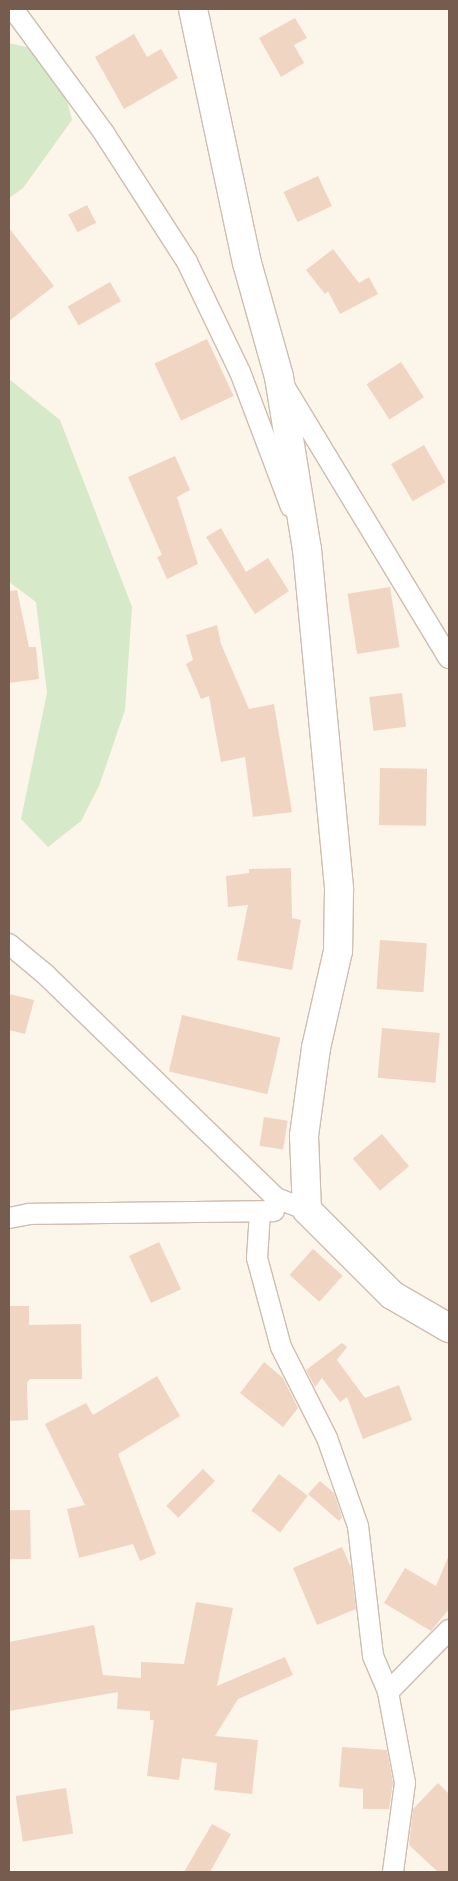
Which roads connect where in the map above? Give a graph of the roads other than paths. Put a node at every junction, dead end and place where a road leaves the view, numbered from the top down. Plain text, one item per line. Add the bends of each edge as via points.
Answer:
1 (13, 9) edge
2 (193, 9) edge
3 (279, 377) junction
4 (307, 549) junction
5 (449, 658) edge
6 (9, 944) edge
7 (306, 1210) junction
8 (260, 1212) junction
9 (9, 1218) edge
10 (449, 1328) edge
11 (449, 1630) edge
12 (388, 1692) junction
13 (393, 1872) edge

1 - 4 street via 104,133 187,262 240,372
2 - 3 main road via 248,263
3 - 4 main road
3 - 5 street
4 - 7 main road via 339,890 338,951 316,1048 304,1136
6 - 7 street via 45,974 276,1198
7 - 8 street
7 - 10 main road via 392,1295
8 - 9 street via 29,1214
8 - 12 street via 257,1258 264,1294 280,1347 327,1438 358,1526 372,1656
11 - 12 street
12 - 13 street via 405,1783

